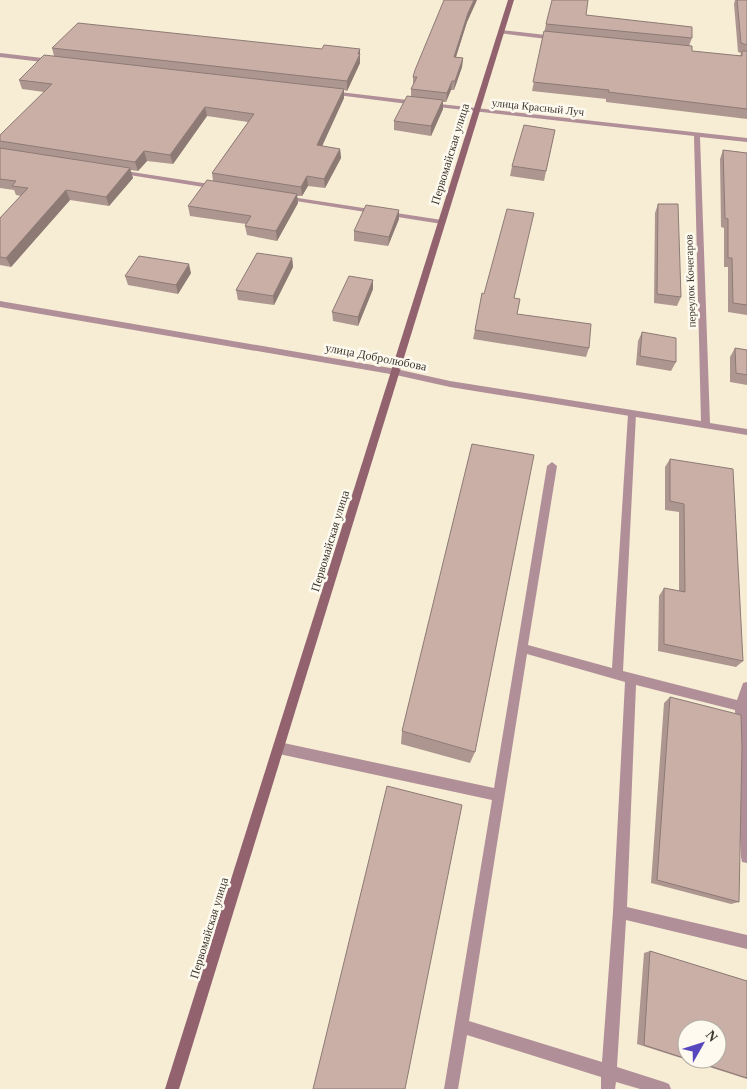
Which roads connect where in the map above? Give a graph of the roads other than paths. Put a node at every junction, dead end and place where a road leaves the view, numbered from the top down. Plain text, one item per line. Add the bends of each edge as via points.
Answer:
1 (511, 0) edge
2 (501, 32) junction
3 (562, 38) edge
4 (0, 55) edge
5 (60, 62) edge
6 (328, 93) edge
7 (477, 110) junction
8 (697, 134) junction
9 (747, 140) edge
10 (110, 171) edge
11 (227, 189) edge
12 (276, 196) edge
13 (442, 222) junction
14 (0, 304) edge
15 (396, 372) junction
16 (632, 414) junction
17 (706, 426) junction
18 (747, 432) edge
19 (552, 466) dead end
20 (522, 648) junction
21 (617, 675) junction
22 (631, 678) junction
23 (747, 687) edge
24 (741, 706) junction
25 (279, 748) junction
26 (499, 795) junction
27 (747, 857) edge
28 (620, 912) junction
29 (747, 942) edge
30 (461, 1026) junction
31 (609, 1072) junction
32 (172, 1089) edge
33 (451, 1089) edge
34 (608, 1089) edge
35 (664, 1089) edge

1 - 2 main road, Первомайская улица
2 - 3 street
2 - 7 main road, Первомайская улица
4 - 5 street
6 - 7 street, улица Красный Луч
7 - 8 street, улица Красный Луч
7 - 13 main road, Первомайская улица
8 - 9 street, улица Красный Луч
8 - 17 street, переулок Кочегаров
10 - 11 street
12 - 13 street
13 - 15 main road, Первомайская улица
14 - 15 street, улица Добролюбова
15 - 16 street, улица Добролюбова
15 - 25 main road, Первомайская улица
16 - 17 street, улица Добролюбова
16 - 21 street
17 - 18 street, улица Добролюбова
19 - 20 street
20 - 21 street
20 - 26 street
21 - 22 street
22 - 24 street
22 - 28 street
23 - 24 street
24 - 27 street
25 - 26 street
25 - 32 main road, Первомайская улица
26 - 30 street
28 - 29 street
28 - 31 street
30 - 31 street
30 - 33 street
31 - 34 street
31 - 35 street

